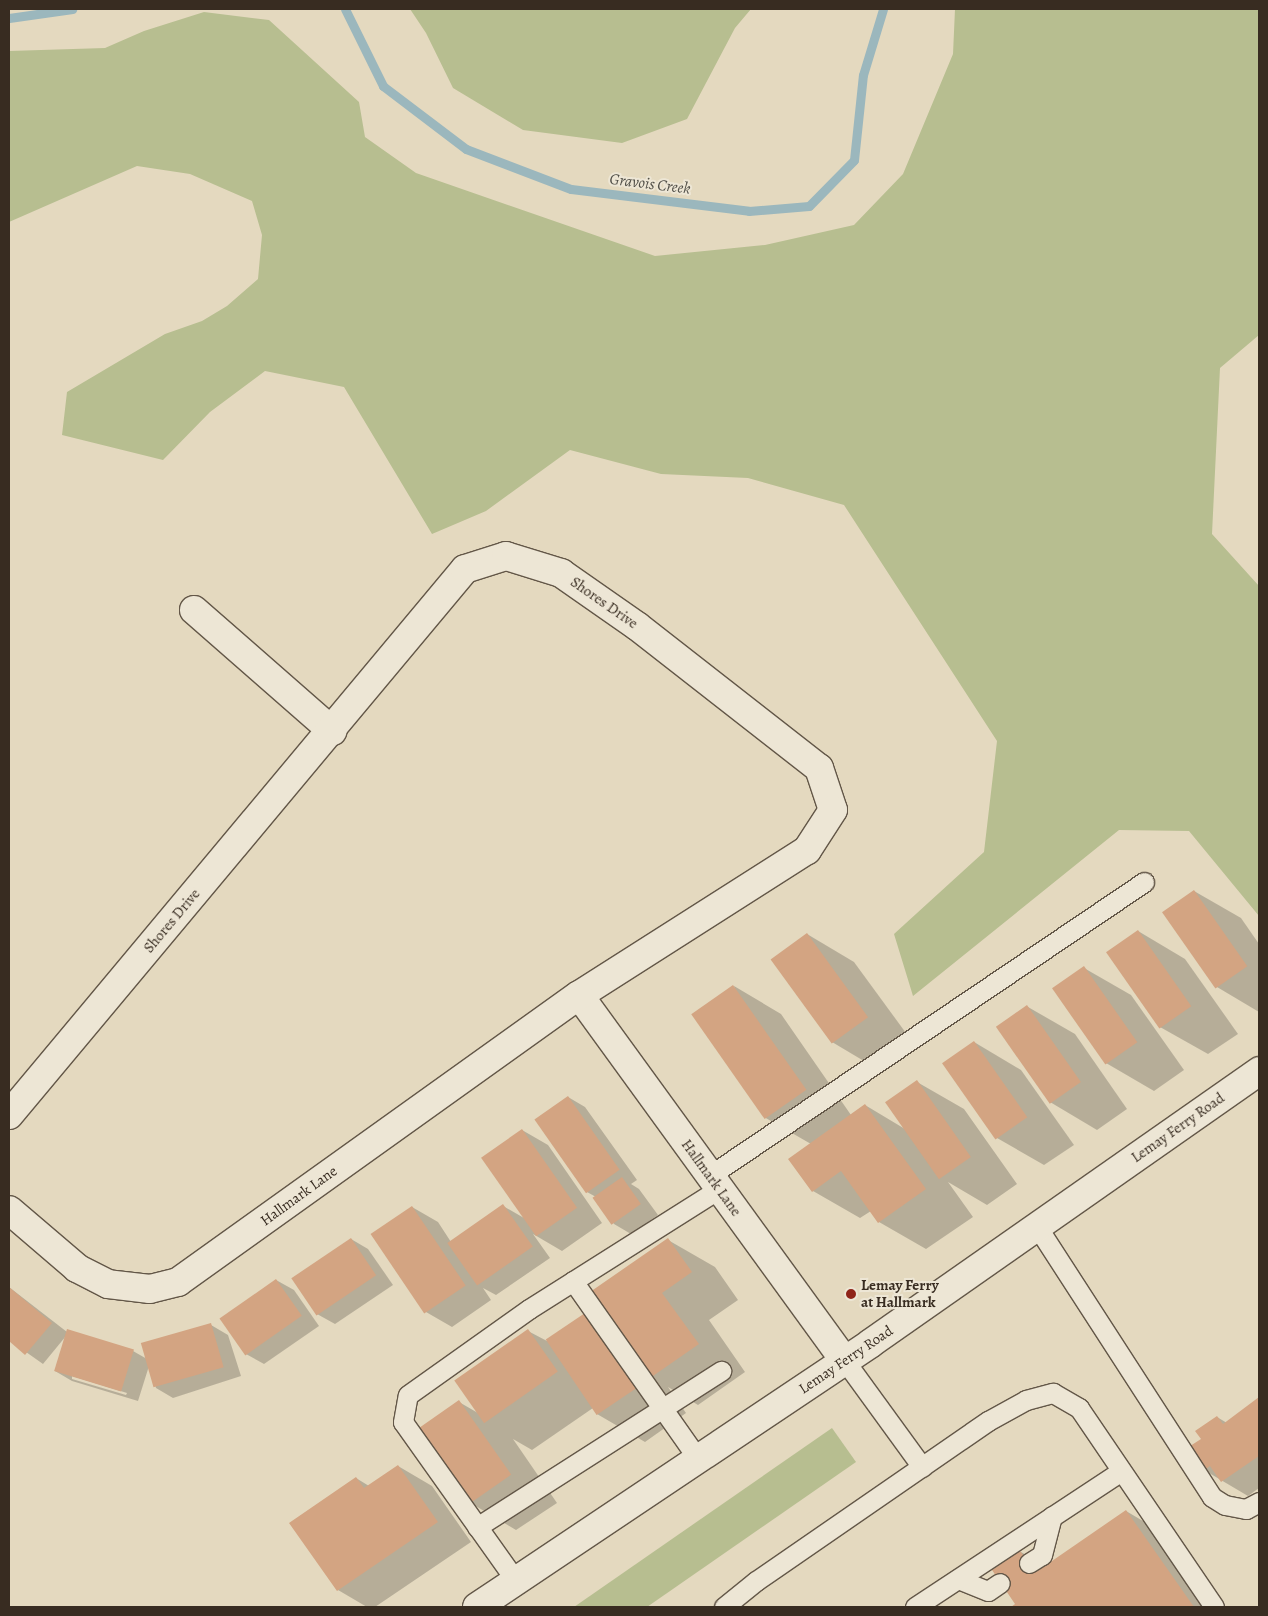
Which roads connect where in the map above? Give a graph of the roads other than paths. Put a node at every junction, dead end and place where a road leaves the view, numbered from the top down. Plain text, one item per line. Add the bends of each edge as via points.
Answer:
1 (194, 610) dead end
2 (332, 731) junction
3 (807, 850) joint
4 (1144, 882) dead end
5 (578, 995) junction
6 (1259, 1071) edge
7 (10, 1113) edge
8 (714, 1182) junction
9 (9, 1210) edge
10 (1038, 1228) junction
11 (573, 1282) junction
12 (845, 1361) junction
13 (721, 1371) dead end
14 (663, 1408) junction
15 (699, 1460) junction
16 (922, 1467) junction
17 (1121, 1470) junction
18 (1259, 1502) edge
19 (1052, 1516) junction
20 (477, 1527) junction
21 (1029, 1563) dead end
22 (958, 1579) junction
23 (516, 1581) junction
24 (1000, 1583) dead end
25 (477, 1607) edge
26 (724, 1607) edge
27 (914, 1607) edge
28 (1214, 1607) edge

1 - 2 street
2 - 3 street, Shores Drive via 465,569 506,556 561,573 637,626 819,768 833,810
2 - 7 street, Shores Drive
3 - 5 street, Hallmark Lane
4 - 8 lane
5 - 8 street, Hallmark Lane
5 - 9 street, Hallmark Lane via 178,1282 150,1289 108,1284 77,1268
6 - 10 street, Lemay Ferry Road
8 - 11 lane
8 - 12 street, Hallmark Lane
10 - 12 street, Lemay Ferry Road
10 - 18 lane via 1212,1497 1225,1506 1246,1509
11 - 14 lane
11 - 20 lane via 408,1395 403,1422
12 - 15 street, Lemay Ferry Road
12 - 16 lane
13 - 14 lane
14 - 15 lane
14 - 20 lane
15 - 23 street, Lemay Ferry Road
16 - 17 lane via 988,1421 1026,1400 1053,1393 1078,1408
16 - 26 lane via 756,1581
17 - 19 lane
17 - 28 lane
19 - 21 lane via 1042,1555
19 - 22 lane
20 - 23 lane
22 - 24 lane via 988,1590
22 - 27 lane
23 - 25 street, Lemay Ferry Road

